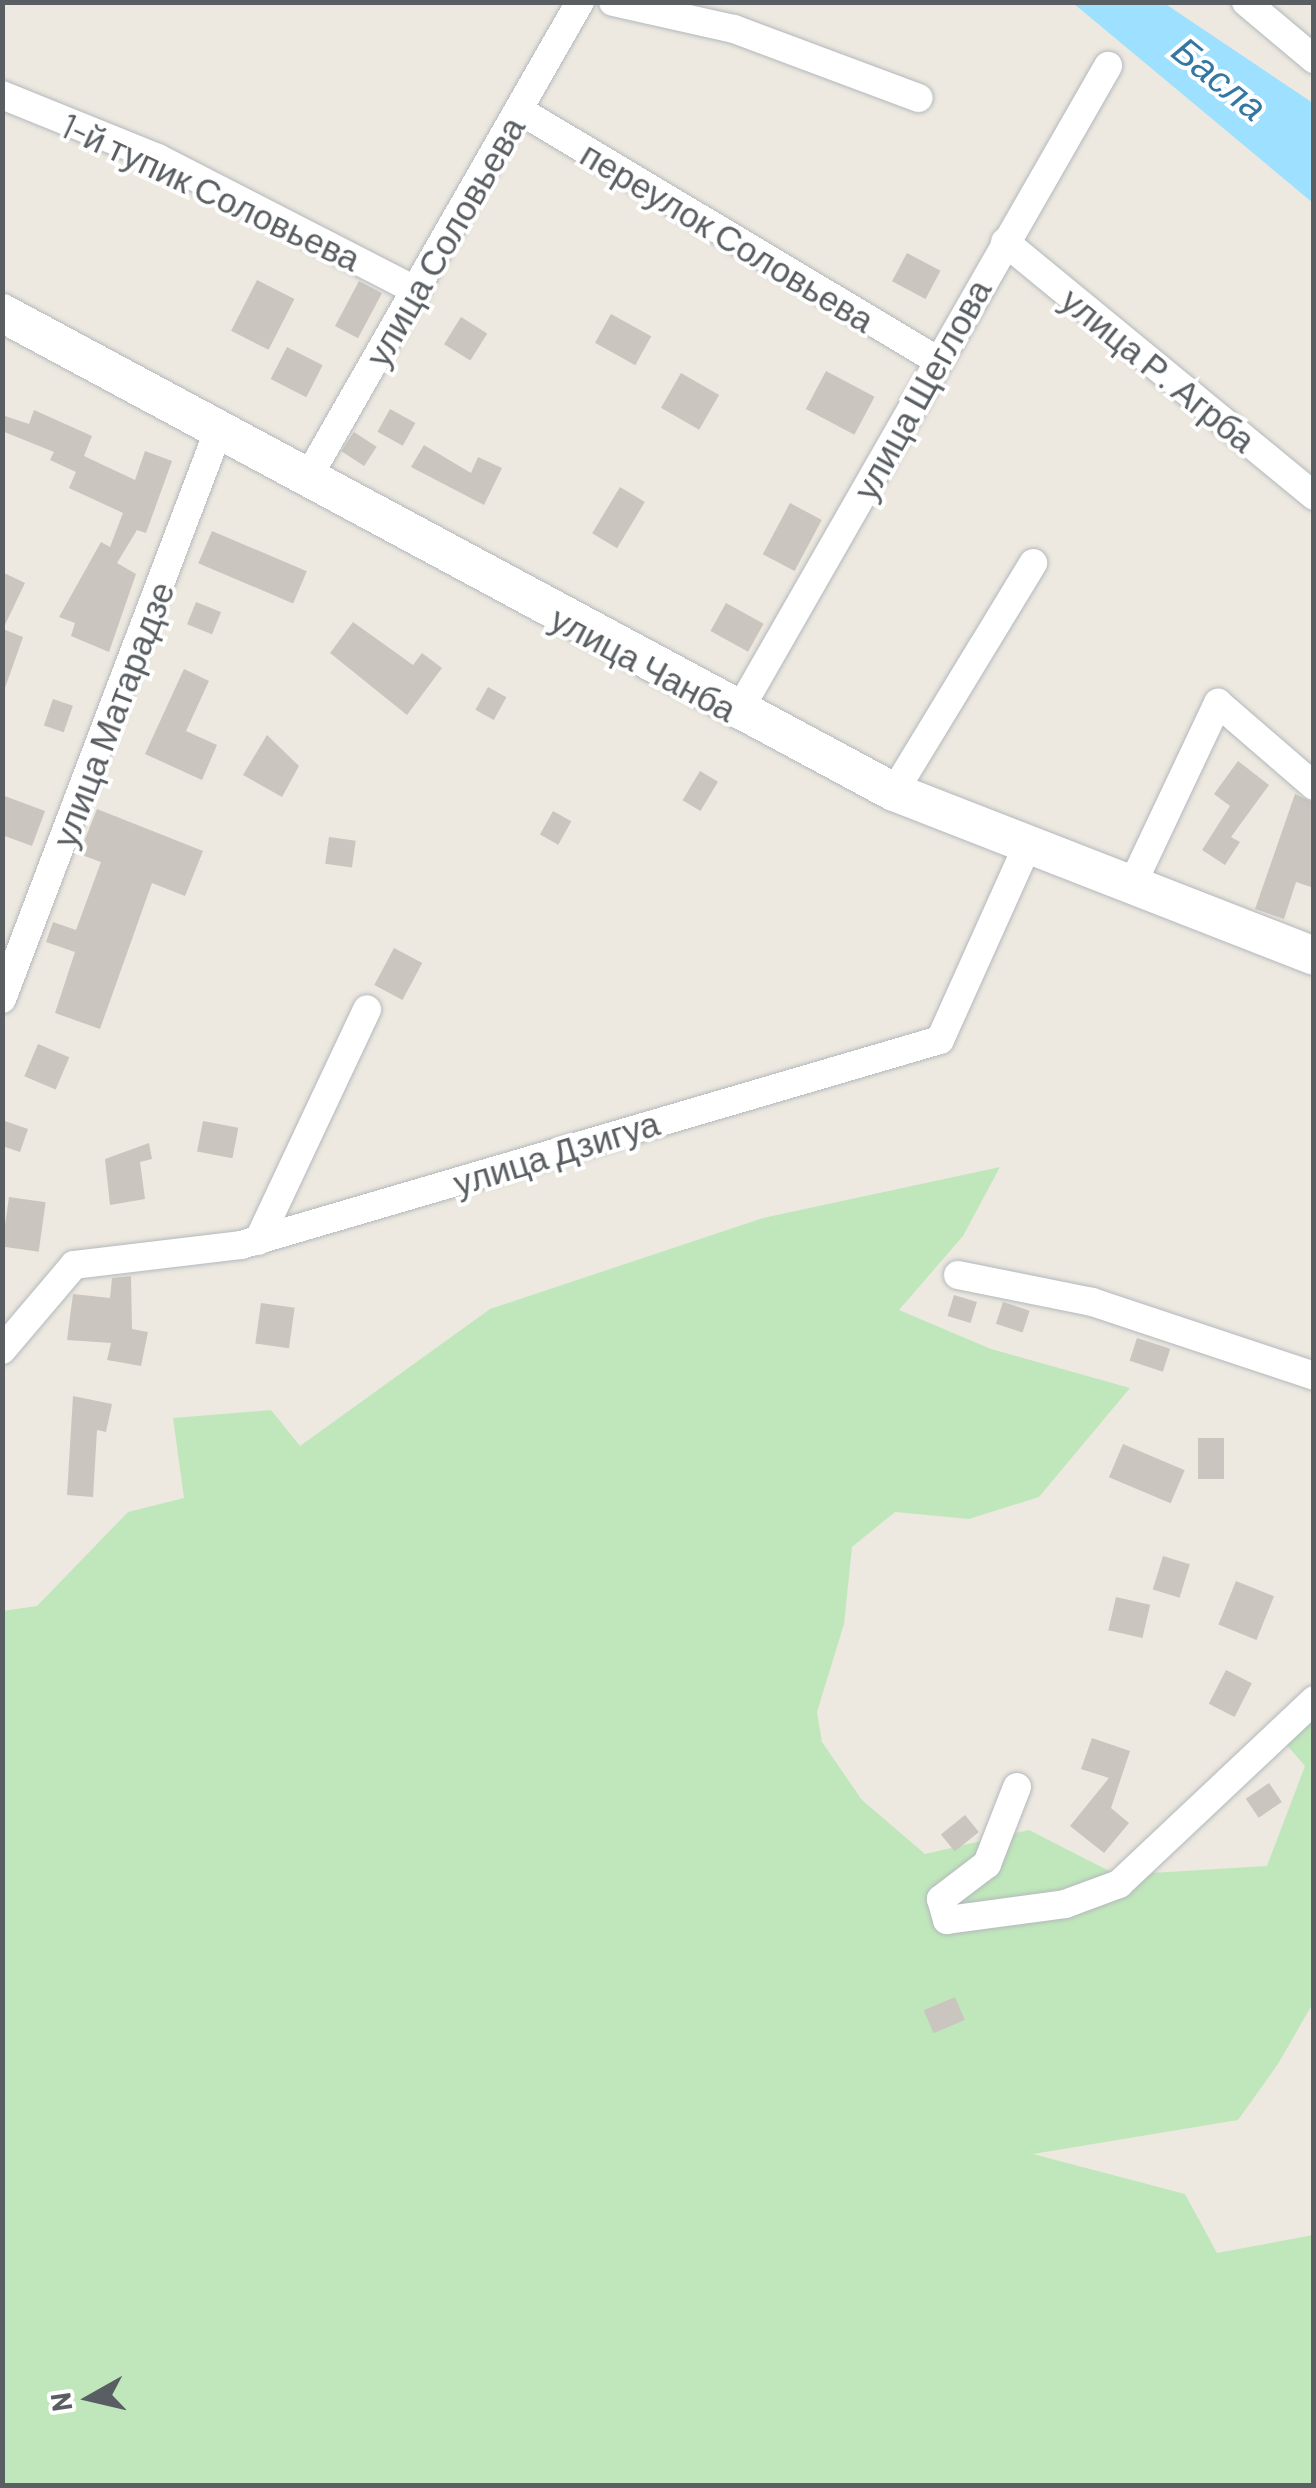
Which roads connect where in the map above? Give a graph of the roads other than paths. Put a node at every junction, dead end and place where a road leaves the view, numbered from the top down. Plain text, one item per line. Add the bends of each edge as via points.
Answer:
1 (580, 2) edge
2 (614, 2) edge
3 (1246, 2) edge
4 (1314, 59) edge
5 (1108, 66) dead end
6 (2, 95) edge
7 (920, 98) dead end
8 (519, 110) junction
9 (1004, 242) junction
10 (417, 291) junction
11 (2, 313) edge
12 (938, 361) junction
13 (220, 429) junction
14 (307, 479) junction
15 (1314, 496) edge
16 (1033, 563) dead end
17 (738, 714) junction
18 (1314, 786) edge
19 (894, 792) junction
20 (1026, 849) junction
21 (1131, 887) junction
22 (1314, 956) edge
23 (2, 999) edge
24 (367, 1010) dead end
25 (258, 1241) junction
26 (958, 1275) dead end
27 (2, 1350) edge
28 (1314, 1376) edge
29 (1314, 1700) edge
30 (1017, 1787) dead end

1 - 8 street, улица Соловьева
2 - 7 street via 734,29
3 - 4 street
5 - 9 street, улица Щеглова
6 - 10 street, 1-й тупик Соловьева via 166,162
8 - 10 street, улица Соловьева
8 - 12 street, переулок Соловьева
9 - 12 street, улица Щеглова
9 - 15 street, улица Р. Агрба
10 - 14 street, улица Соловьева
11 - 13 street, улица Чанба
12 - 17 street, улица Щеглова
13 - 14 street, улица Чанба
13 - 23 street, улица Матарадзе
14 - 17 street, улица Чанба
16 - 19 street
17 - 19 street, улица Чанба
18 - 21 street via 1218,703
19 - 20 street, улица Чанба
20 - 21 street, улица Чанба
20 - 25 street, улица Дзигуа via 940,1040
21 - 22 street, улица Чанба
24 - 25 street
25 - 27 street, улица Дзигуа via 74,1266
26 - 28 street via 1092,1302
29 - 30 street via 1119,1884 1065,1904 948,1920 941,1900 988,1864

